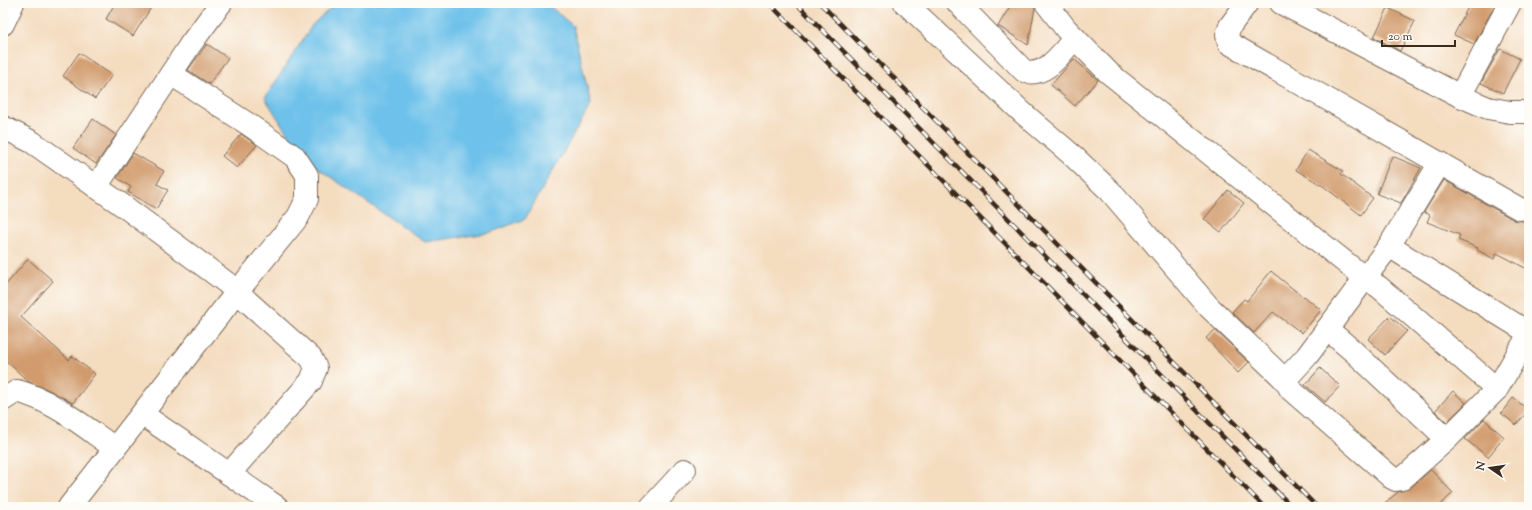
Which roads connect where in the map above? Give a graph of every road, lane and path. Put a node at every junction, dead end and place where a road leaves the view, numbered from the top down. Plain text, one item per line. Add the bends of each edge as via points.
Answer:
1 (13, 3) edge
2 (221, 3) edge
3 (904, 3) edge
4 (958, 3) edge
5 (1046, 3) edge
6 (1247, 3) edge
7 (1281, 3) edge
8 (1510, 3) edge
9 (3, 24) edge
10 (1075, 38) junction
11 (171, 74) junction
12 (1460, 96) junction
13 (1529, 112) edge
14 (3, 127) edge
15 (1440, 163) junction
16 (96, 187) junction
17 (1520, 209) dead end
18 (1389, 246) junction
19 (1366, 279) junction
20 (237, 292) junction
21 (1327, 330) junction
22 (1529, 334) edge
23 (1285, 380) junction
24 (1497, 389) junction
25 (3, 400) edge
26 (142, 414) junction
27 (1447, 439) junction
28 (115, 448) junction
29 (685, 470) dead end
30 (229, 474) junction
31 (69, 507) edge
32 (277, 507) edge
33 (651, 507) edge

1 - 9 street
2 - 11 street
3 - 23 street via 1110,190 1209,307
4 - 10 street via 1024,72 1030,74 1048,66
5 - 10 street
6 - 15 street via 1230,26 1227,35 1230,43
7 - 12 street
8 - 12 street
10 - 19 street via 1109,73
11 - 16 street
11 - 20 street via 295,157 308,175 307,199 298,217
12 - 13 street via 1488,108
14 - 16 street via 32,142
15 - 17 street
15 - 18 street
16 - 20 street
18 - 19 street
18 - 22 street
19 - 21 street
19 - 24 street via 1379,287
20 - 26 street
20 - 30 street via 311,358 316,368 311,381
21 - 23 street
21 - 27 street
22 - 24 street
23 - 27 street via 1291,390 1306,404 1396,480 1402,479
24 - 27 street
25 - 28 street via 17,391 29,394 59,409
26 - 28 street
26 - 30 street
28 - 31 street
29 - 33 street
30 - 32 street

